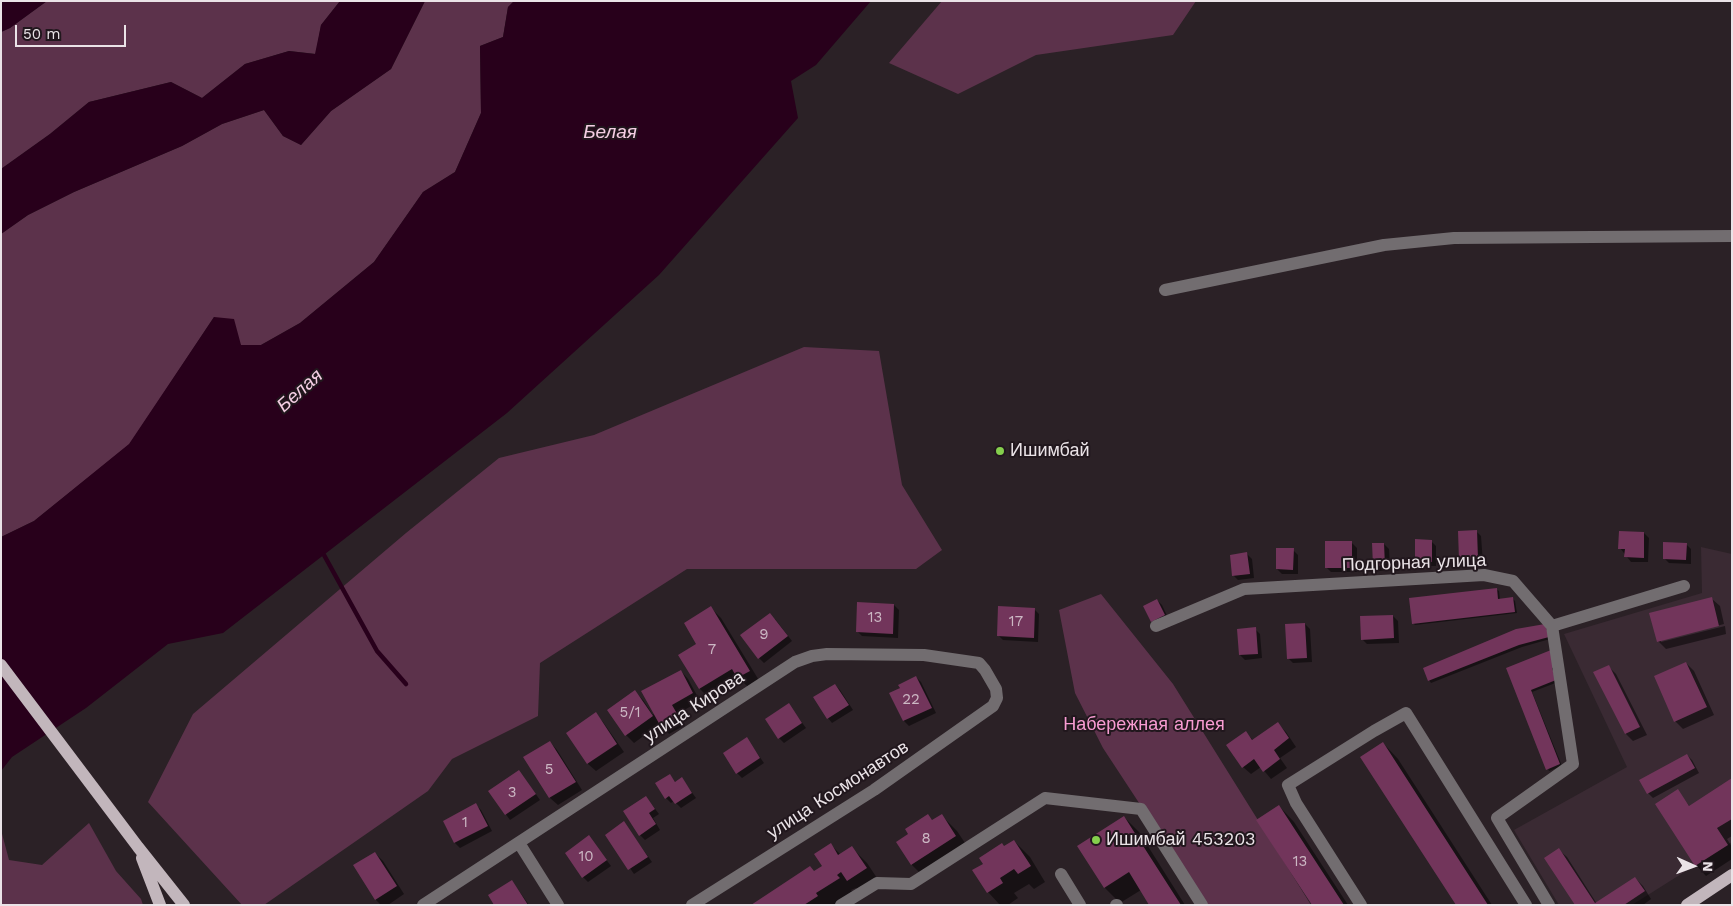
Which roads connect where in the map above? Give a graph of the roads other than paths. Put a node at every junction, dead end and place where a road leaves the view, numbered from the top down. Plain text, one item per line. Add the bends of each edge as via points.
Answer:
1 (1732, 236) edge
2 (1165, 290) dead end
3 (1684, 586) dead end
4 (1156, 626) dead end
5 (1552, 626) junction
6 (1, 665) edge
7 (997, 698) joint
8 (519, 843) junction
9 (138, 847) junction
10 (1061, 874) dead end
11 (1732, 875) edge
12 (160, 905) edge
13 (184, 905) edge
14 (423, 905) edge
15 (558, 905) edge
16 (692, 905) edge
17 (841, 905) edge
18 (1080, 905) edge
19 (1202, 905) edge
20 (1361, 905) edge
21 (1526, 905) edge
22 (1549, 905) edge
23 (1687, 905) edge

1 - 2 street via 1454,238 1384,245
3 - 5 street
4 - 5 street, Подгорная улица via 1244,589 1484,575 1513,581
5 - 22 street via 1573,764 1497,818
6 - 9 main road
7 - 8 street, улица Кирова via 996,688 985,670 979,663 971,661 924,655 812,656 795,662
7 - 16 street, улица Космонавтов via 993,706 874,790
8 - 14 street, улица Кирова
8 - 15 street
9 - 12 main road
9 - 13 main road
10 - 18 street
11 - 23 main road
17 - 19 street via 877,883 911,884 1046,798 1141,809
20 - 21 street via 1296,803 1288,785 1406,713

